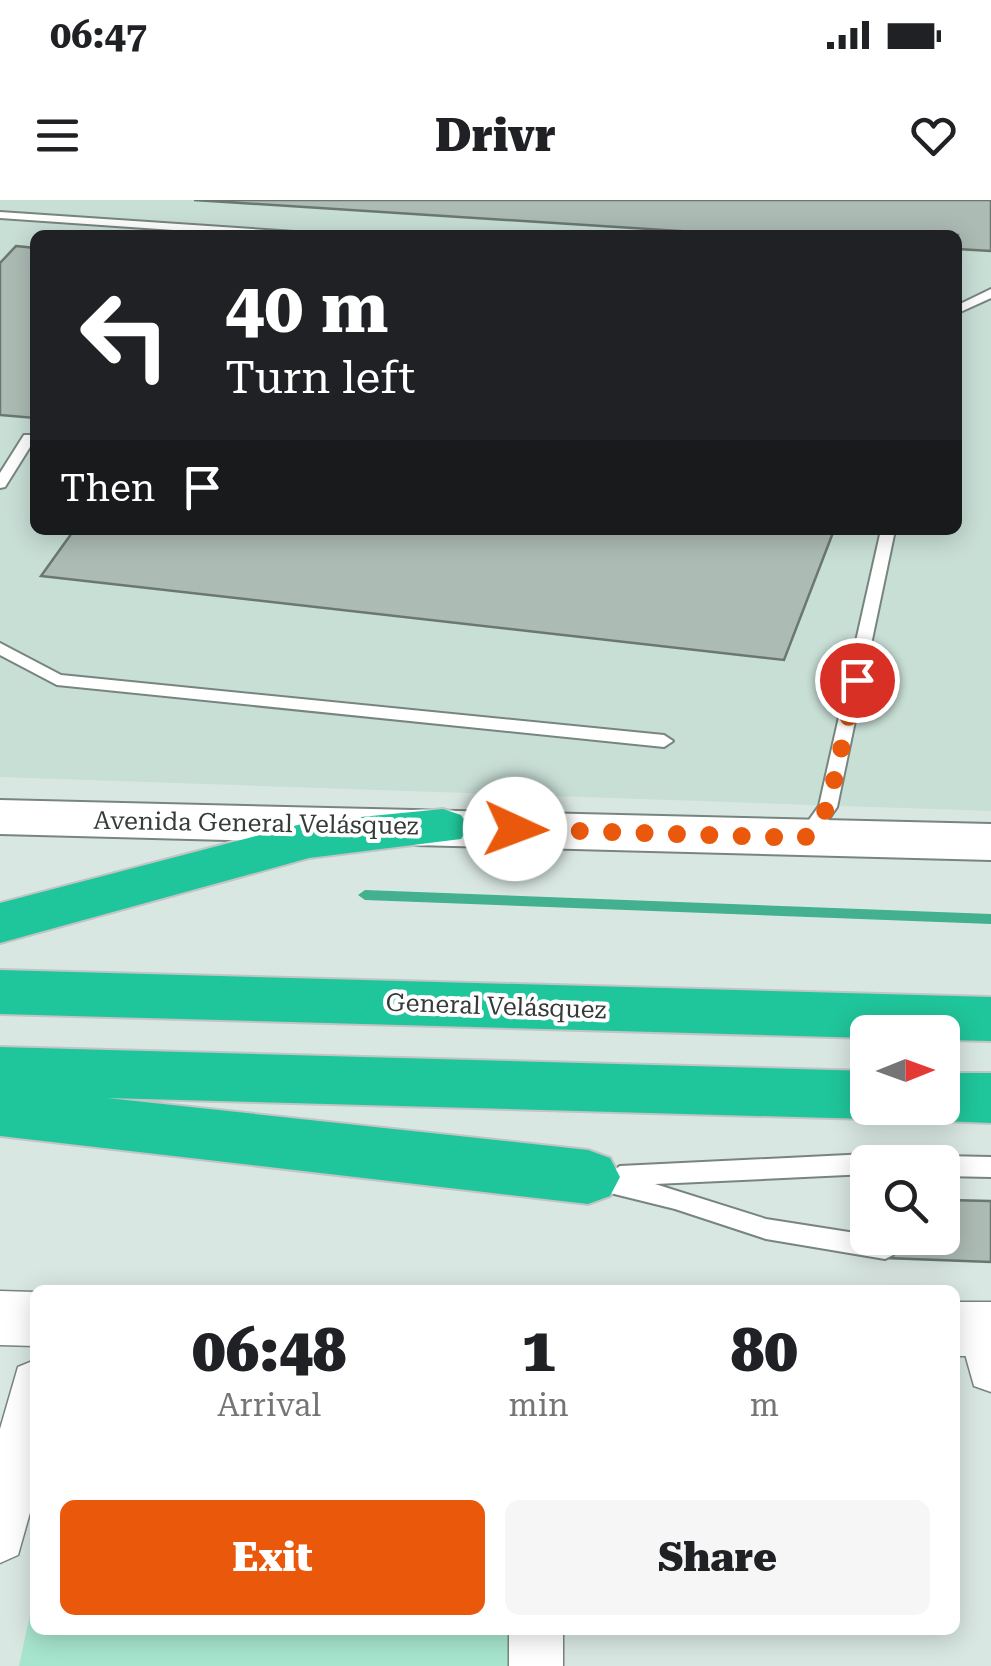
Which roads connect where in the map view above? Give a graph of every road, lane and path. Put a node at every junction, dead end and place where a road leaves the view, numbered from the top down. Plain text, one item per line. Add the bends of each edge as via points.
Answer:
1 (0, 215) edge
2 (220, 230) edge
3 (991, 293) edge
4 (962, 307) edge
5 (29, 438) dead end
6 (0, 484) edge
7 (887, 535) edge
8 (0, 648) edge
9 (664, 741) dead end
10 (0, 817) edge
11 (442, 827) junction
12 (989, 836) edge
13 (805, 838) junction
14 (0, 923) edge
15 (0, 992) edge
16 (991, 1019) edge
17 (0, 1071) edge
18 (850, 1095) edge
19 (960, 1097) edge
20 (991, 1098) edge
21 (0, 1111) edge
22 (850, 1165) edge
23 (960, 1166) edge
24 (991, 1167) edge
25 (588, 1177) junction
26 (850, 1243) edge
27 (0, 1318) edge
28 (30, 1319) edge
29 (30, 1405) edge
30 (0, 1536) edge
31 (536, 1635) edge
32 (536, 1666) edge

1 - 2 lane
3 - 4 lane
5 - 6 lane
7 - 13 lane via 828,807
8 - 9 lane via 58,680
10 - 11 main road, Avenida General Velásquez
11 - 13 main road, Avenida General Velásquez
11 - 14 highway via 309,840
12 - 13 main road, Avenida General Velásquez
15 - 16 highway, General Velásquez
17 - 18 highway
19 - 20 highway
21 - 25 highway
22 - 25 lane
23 - 24 lane
25 - 26 lane via 766,1230
27 - 28 street
29 - 30 street
31 - 32 street

